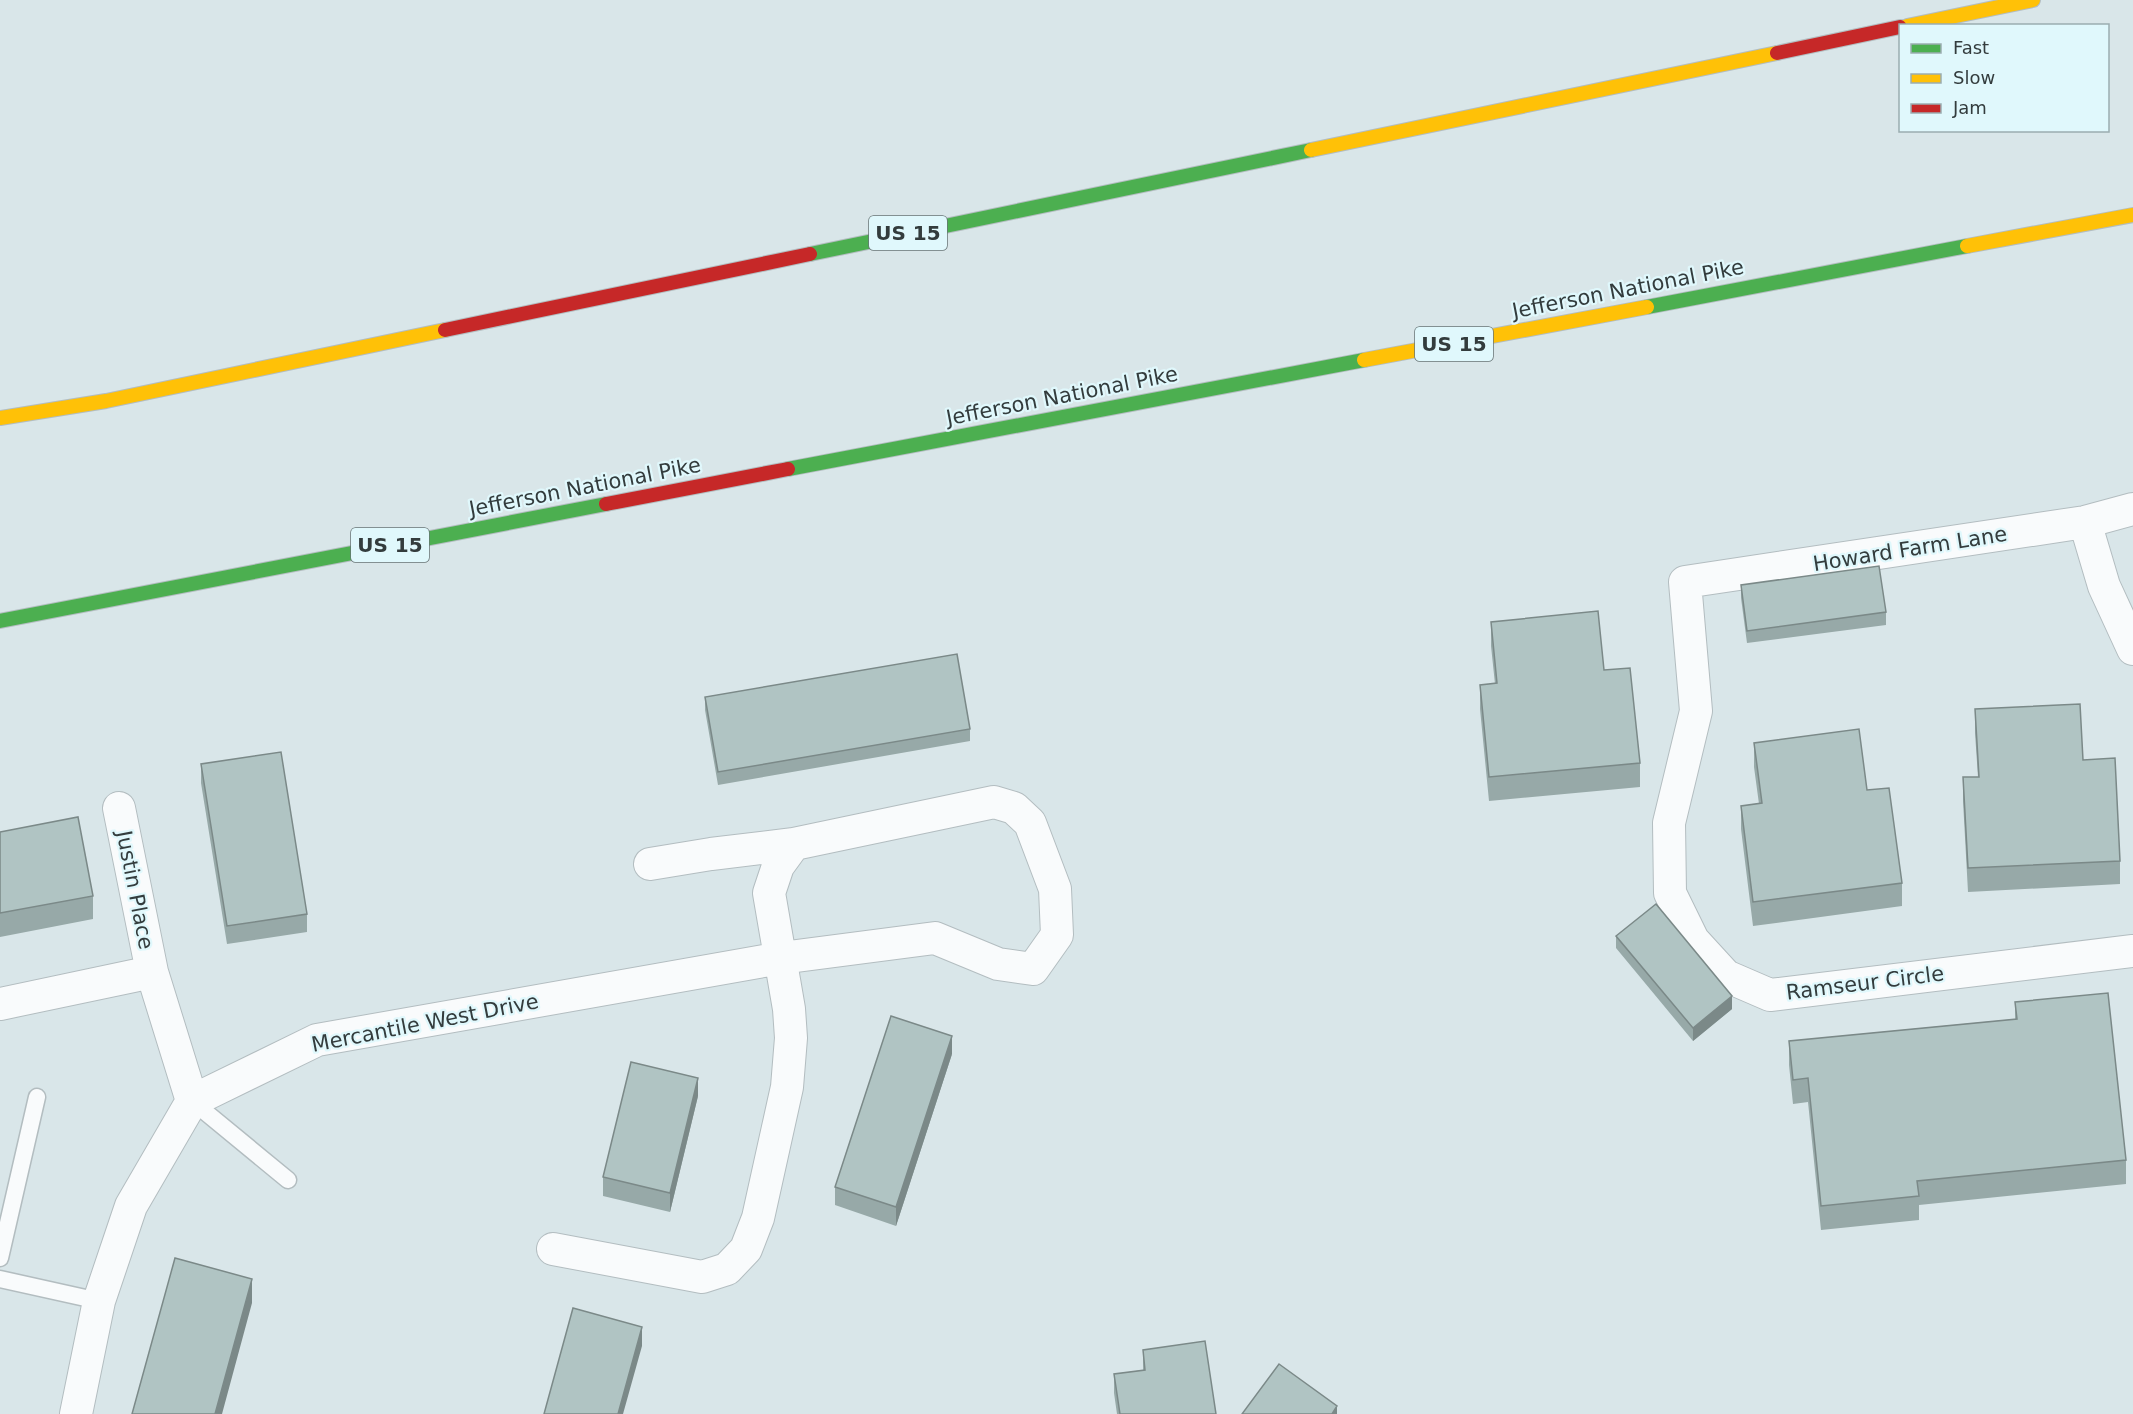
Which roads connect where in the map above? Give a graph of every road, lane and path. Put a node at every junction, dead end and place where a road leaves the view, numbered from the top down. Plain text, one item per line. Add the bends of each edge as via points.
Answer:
1 (2033, 0) edge
2 (1917, 24) edge
3 (1899, 27) edge
4 (2131, 216) edge
5 (0, 418) edge
6 (2133, 509) edge
7 (2085, 522) junction
8 (288, 564) junction
9 (1685, 582) joint
10 (0, 621) edge
11 (69, 622) dead end
12 (2133, 649) edge
13 (119, 807) dead end
14 (794, 844) junction
15 (650, 864) dead end
16 (2133, 951) edge
17 (781, 958) junction
18 (152, 972) junction
19 (0, 1004) edge
20 (37, 1096) dead end
21 (192, 1101) junction
22 (288, 1180) dead end
23 (553, 1249) dead end
24 (0, 1258) edge
25 (0, 1279) edge
26 (99, 1301) junction
27 (76, 1414) edge

1 - 2 highway
3 - 5 highway, US 15 via 130,396
4 - 8 highway, Jefferson National Pike / US 15
6 - 7 street, Howard Farm Lane
7 - 9 street, Howard Farm Lane
7 - 12 street via 2103,586
8 - 10 highway, Jefferson National Pike / US 15
8 - 11 highway
9 - 16 street, Ramseur Circle via 1696,711 1669,823 1670,893 1693,940 1726,976 1770,995
13 - 18 street, Justin Place
14 - 15 street, Mercantile West Drive
14 - 17 street via 778,866 769,893
14 - 17 street, Mercantile West Drive via 994,802 1014,808 1030,823 1055,889 1057,935 1033,969 998,964 935,938
17 - 21 street, Mercantile West Drive via 317,1040
17 - 23 street via 791,1038 787,1087 758,1218 746,1249 727,1269 702,1278
18 - 19 street
18 - 21 street, Justin Place
20 - 24 lane
21 - 22 lane
21 - 26 street via 131,1206
25 - 26 lane
26 - 27 street

